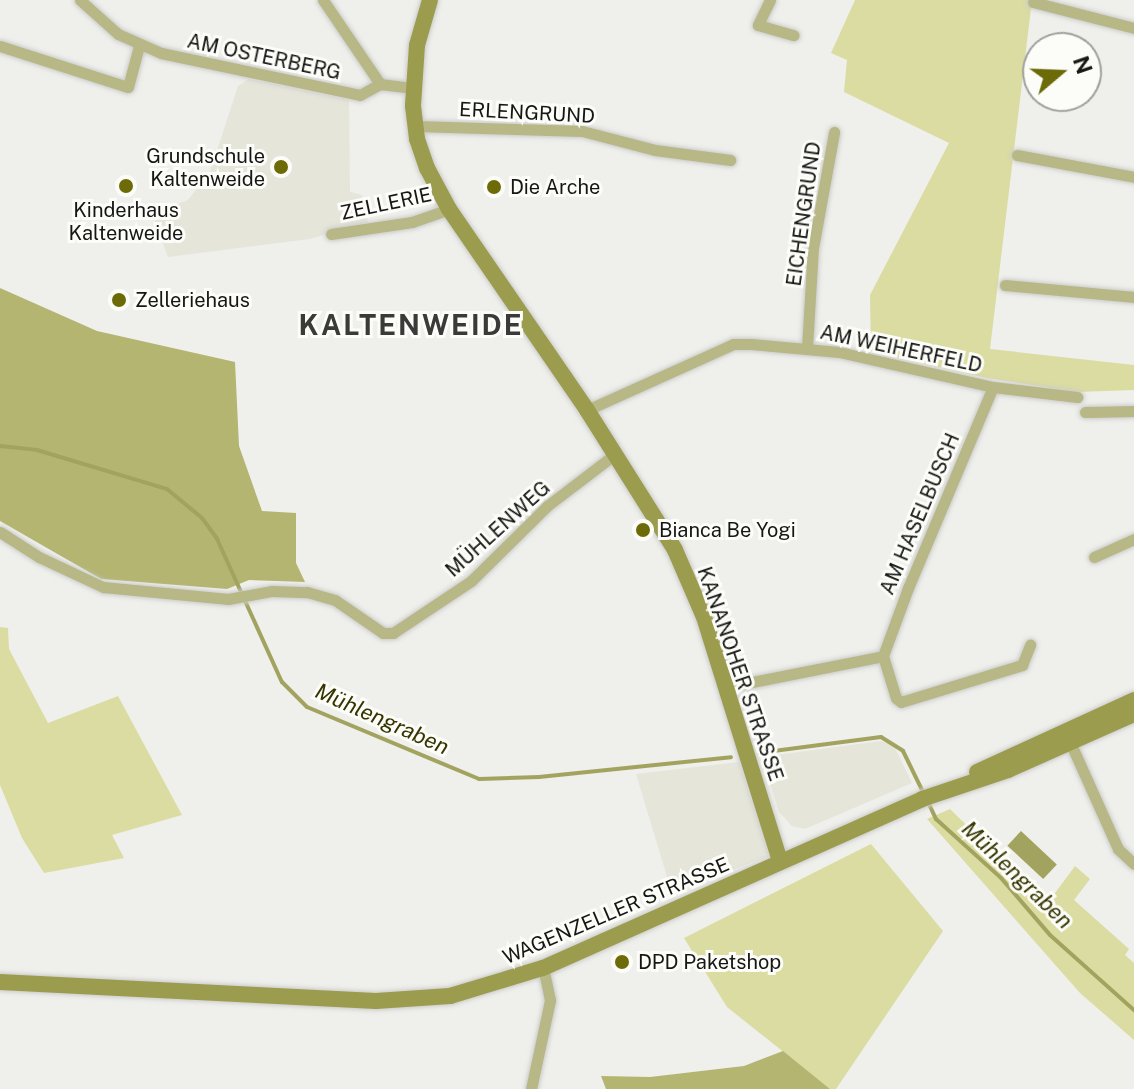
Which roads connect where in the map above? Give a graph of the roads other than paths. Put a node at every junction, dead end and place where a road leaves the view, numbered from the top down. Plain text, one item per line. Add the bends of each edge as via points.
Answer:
1 (80, 0) edge
2 (323, 0) edge
3 (430, 0) edge
4 (770, 0) edge
5 (1033, 2) dead end
6 (1134, 28) edge
7 (794, 35) dead end
8 (0, 46) edge
9 (139, 46) junction
10 (380, 84) junction
11 (414, 88) junction
12 (415, 126) junction
13 (834, 132) dead end
14 (1017, 155) dead end
15 (730, 160) dead end
16 (1134, 177) edge
17 (449, 209) junction
18 (331, 234) dead end
19 (1005, 285) dead end
20 (1134, 297) edge
21 (807, 348) junction
22 (993, 387) junction
23 (1077, 397) dead end
24 (587, 410) junction
25 (1134, 411) edge
26 (1085, 412) dead end
27 (615, 454) junction
28 (0, 532) edge
29 (1134, 539) edge
30 (1094, 557) dead end
31 (1030, 645) dead end
32 (883, 656) junction
33 (727, 687) junction
34 (1134, 700) edge
35 (1134, 714) edge
36 (1070, 742) junction
37 (931, 795) junction
38 (780, 861) junction
39 (1134, 864) edge
40 (543, 968) junction
41 (0, 982) edge
42 (531, 1089) edge

1 - 9 street, AM OSTERBERG
2 - 10 street
3 - 11 main road, KANANOHER STRASSE via 417,45
4 - 7 street via 758,25
5 - 6 street
8 - 9 street via 128,87
9 - 10 street, AM OSTERBERG via 360,95
10 - 11 street, AM OSTERBERG
11 - 12 main road, KANANOHER STRASSE
12 - 15 street, ERLENGRUND via 582,131 655,150
12 - 17 main road, KANANOHER STRASSE via 427,168
13 - 21 street, EICHENGRUND via 813,248
14 - 16 street
17 - 18 street, ZELLERIE via 412,222
17 - 24 main road, KANANOHER STRASSE
19 - 20 street
21 - 22 street, AM WEIHERFELD
21 - 24 street, AM WEIHERFELD via 733,344
22 - 23 street, AM WEIHERFELD
22 - 32 street, AM HASELBUSCH
24 - 27 main road, KANANOHER STRASSE
25 - 26 street
27 - 28 street, MÜHLENWEG via 547,506 471,581 393,633 383,633 335,600 307,592 243,597 103,587
27 - 33 main road, KANANOHER STRASSE via 684,570
29 - 30 street
31 - 32 street via 1022,665 901,702
32 - 33 street
33 - 38 main road, KANANOHER STRASSE
34 - 37 main road, WAGENZELLER STRASSE
35 - 36 main road, WAGENZELLER STRASSE
36 - 37 main road, WAGENZELLER STRASSE via 1008,770
36 - 39 street via 1118,849
37 - 38 main road, WAGENZELLER STRASSE
38 - 40 main road, WAGENZELLER STRASSE
40 - 41 main road, WAGENZELLER STRASSE via 476,990 416,1001
40 - 42 street via 550,1000

